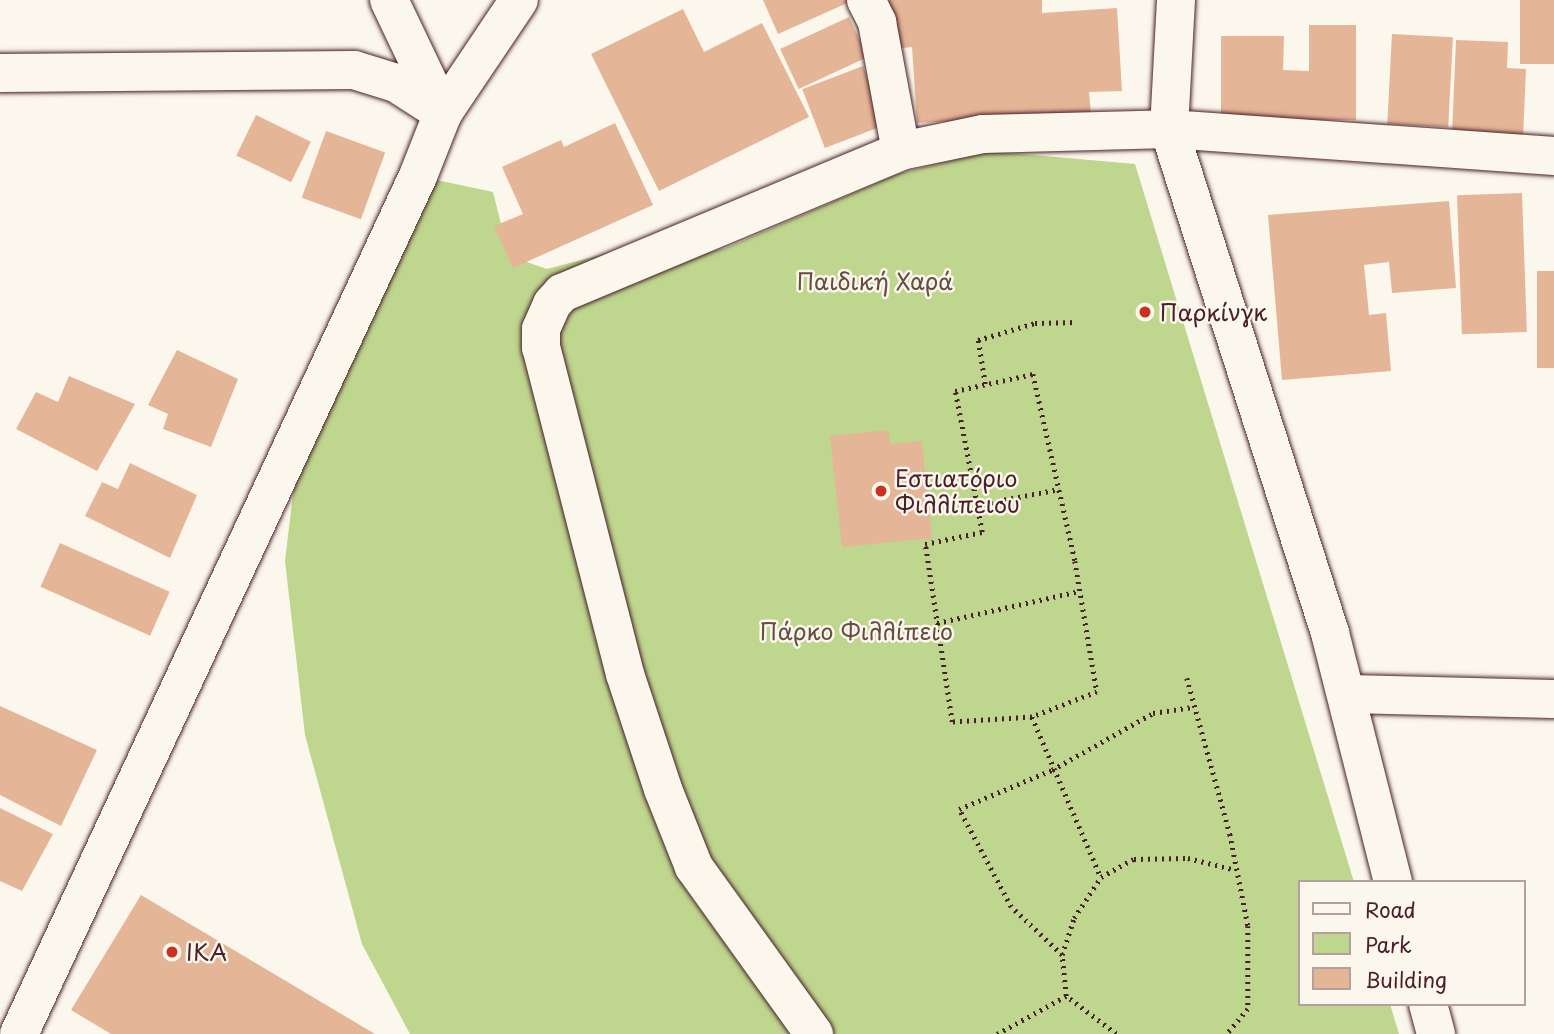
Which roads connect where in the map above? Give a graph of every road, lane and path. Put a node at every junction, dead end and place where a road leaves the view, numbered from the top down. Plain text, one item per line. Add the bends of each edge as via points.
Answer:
1 (389, 0) edge
2 (519, 0) edge
3 (866, 0) edge
4 (1176, 0) edge
5 (0, 73) edge
6 (443, 113) junction
7 (1169, 129) junction
8 (901, 151) junction
9 (1554, 156) edge
10 (1077, 322) dead end
11 (985, 385) junction
12 (1059, 489) junction
13 (977, 505) junction
14 (1080, 591) junction
15 (937, 623) junction
16 (1187, 678) dead end
17 (1348, 694) junction
18 (1554, 699) edge
19 (1193, 707) junction
20 (1032, 717) junction
21 (1052, 770) junction
22 (1236, 870) junction
23 (1101, 877) junction
24 (1393, 880) edge
25 (1062, 955) junction
26 (1066, 996) junction
27 (1429, 1006) edge
28 (19, 1034) edge
29 (814, 1034) edge
30 (998, 1034) edge
31 (1116, 1034) edge
32 (1227, 1034) edge
33 (1436, 1034) edge

1 - 6 street
2 - 6 street
3 - 8 street via 877,22
4 - 7 street
5 - 6 street via 354,70 376,73
6 - 28 street via 418,176
7 - 8 street via 983,134
7 - 9 street
7 - 17 street
8 - 29 street via 562,293 545,315 541,329 541,348 593,557 663,789 695,867
10 - 11 path via 1035,324 978,340
11 - 12 path via 1033,374
11 - 13 path via 955,391
12 - 13 path
12 - 14 path
13 - 15 path via 982,532 925,544
14 - 15 path
14 - 20 path via 1097,692
15 - 20 path via 952,722
16 - 19 path
17 - 18 street
17 - 24 street
19 - 21 path via 1153,713
19 - 22 path
20 - 21 path
21 - 23 path
21 - 25 path via 958,808 1011,907
22 - 23 path via 1188,858 1134,859
22 - 32 path via 1248,926 1248,1009
23 - 25 path via 1074,918
25 - 26 path
26 - 30 path
26 - 31 path
27 - 33 street

